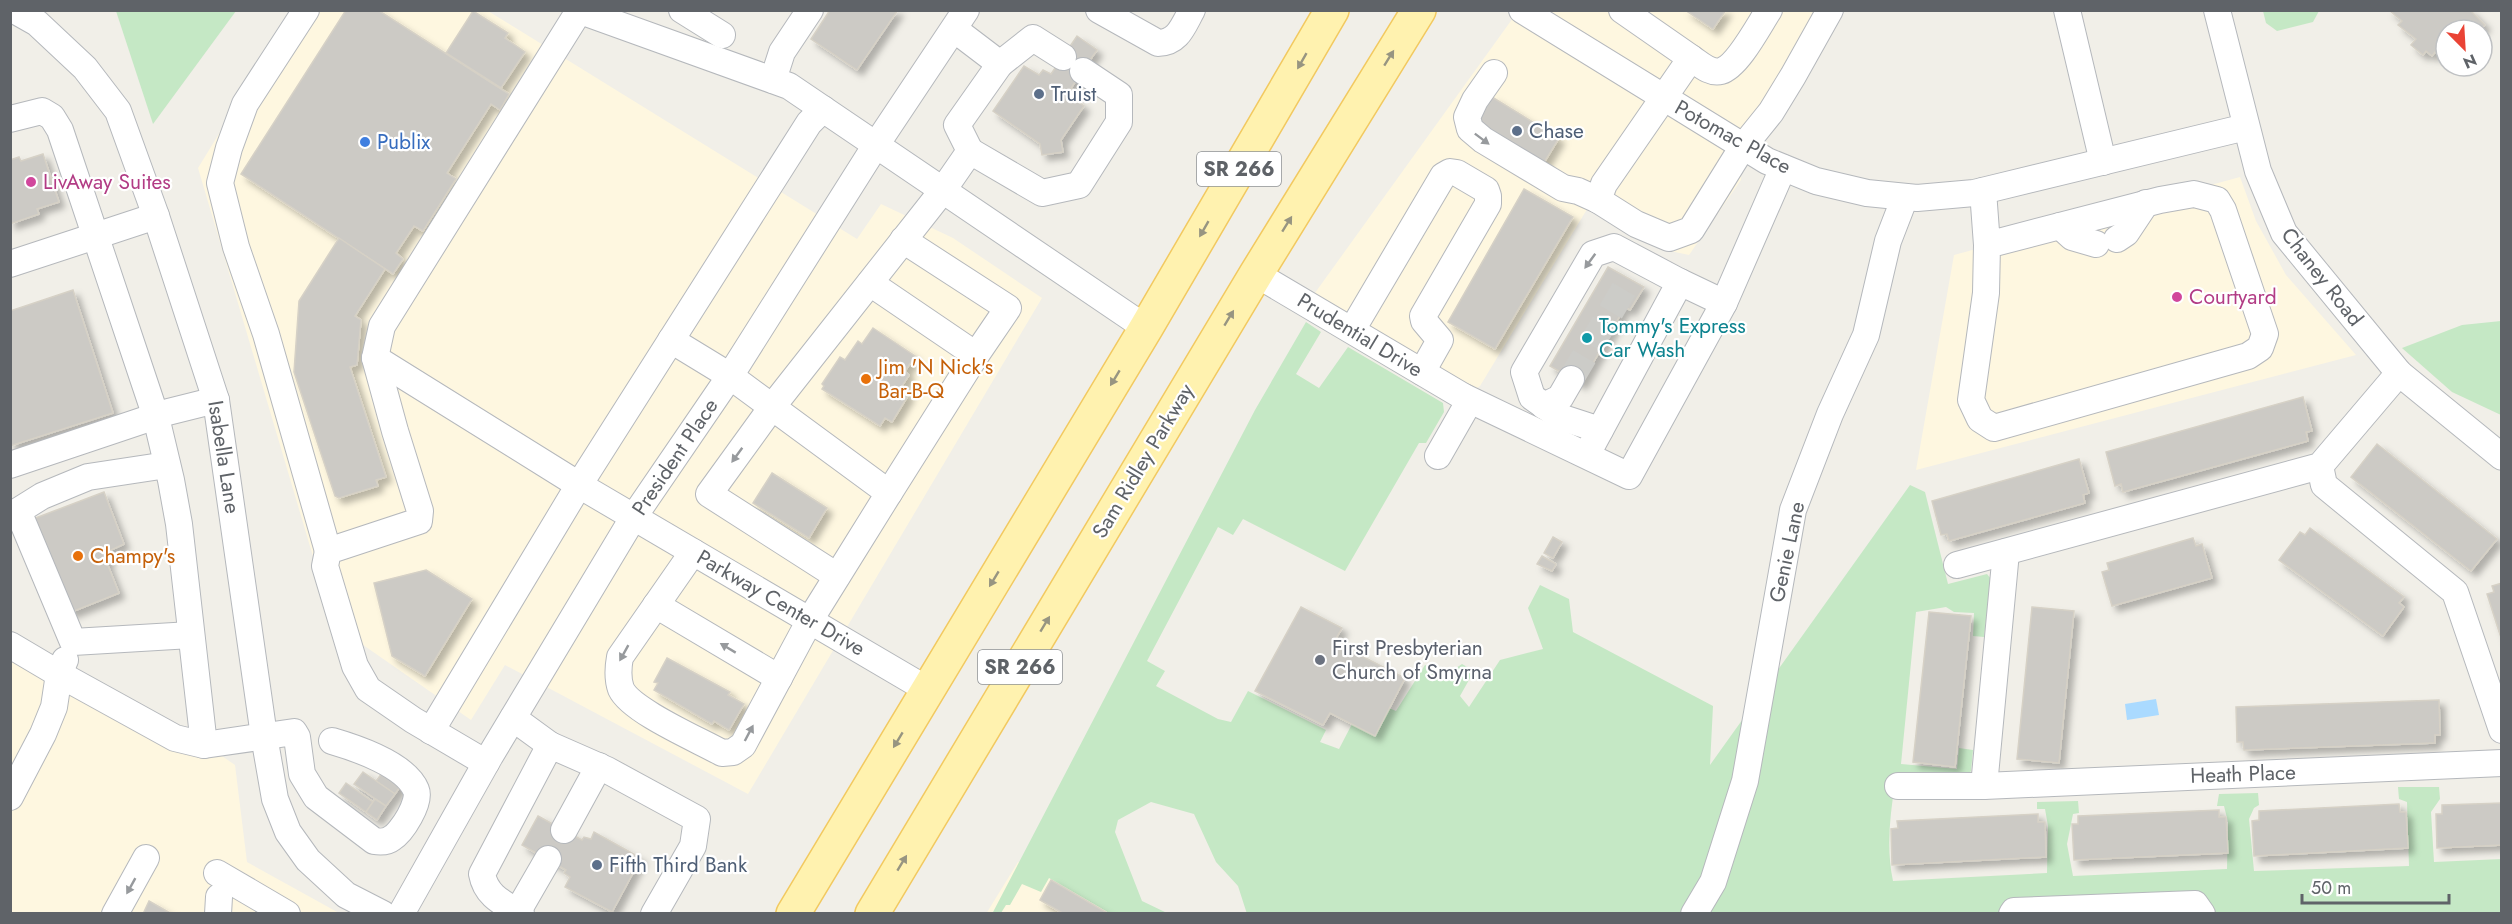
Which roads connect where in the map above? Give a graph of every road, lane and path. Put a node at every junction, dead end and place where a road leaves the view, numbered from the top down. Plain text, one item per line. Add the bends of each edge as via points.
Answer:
1 (14, 10) edge
2 (306, 10) edge
3 (682, 10) edge
4 (810, 10) edge
5 (1099, 10) edge
6 (1192, 10) edge
7 (1332, 10) edge
8 (1419, 10) edge
9 (1522, 10) edge
10 (1769, 10) edge
11 (1830, 10) edge
12 (2067, 10) edge
13 (2217, 10) edge
14 (579, 11) edge
15 (1625, 11) edge
16 (960, 20) edge
17 (722, 35) dead end
18 (1691, 58) junction
19 (1000, 64) junction
20 (1494, 73) dead end
21 (773, 80) junction
22 (1662, 98) junction
23 (823, 109) junction
24 (10, 119) edge
25 (2246, 127) junction
26 (876, 145) junction
27 (1742, 147) junction
28 (970, 152) junction
29 (2103, 162) junction
30 (1783, 168) junction
31 (943, 190) junction
32 (1983, 191) junction
33 (1905, 197) junction
34 (1598, 200) junction
35 (2146, 203) junction
36 (156, 216) junction
37 (2060, 226) junction
38 (96, 235) junction
39 (903, 240) junction
40 (1987, 245) junction
41 (10, 264) edge
42 (1256, 274) junction
43 (1680, 282) junction
44 (870, 283) junction
45 (1724, 303) junction
46 (1146, 328) junction
47 (1352, 330) junction
48 (670, 340) junction
49 (976, 356) junction
50 (375, 358) junction
51 (1422, 372) junction
52 (2399, 374) junction
53 (730, 376) junction
54 (1571, 379) tunnel mouth
55 (1464, 397) junction
56 (216, 399) junction
57 (1544, 406) junction
58 (772, 407) junction
59 (156, 417) junction
60 (1600, 430) junction
61 (1586, 455) junction
62 (1438, 456) dead end
63 (2502, 457) edge
64 (10, 465) edge
65 (167, 465) junction
66 (2319, 466) junction
67 (579, 485) junction
68 (889, 493) junction
69 (633, 518) junction
70 (328, 551) junction
71 (693, 552) junction
72 (2006, 552) junction
73 (1957, 565) dead end
74 (837, 576) junction
75 (656, 604) junction
76 (810, 620) junction
77 (191, 635) junction
78 (73, 642) junction
79 (10, 645) edge
80 (59, 674) junction
81 (779, 678) junction
82 (928, 690) junction
83 (513, 718) junction
84 (2502, 730) edge
85 (431, 731) junction
86 (297, 732) junction
87 (264, 736) junction
88 (332, 741) junction
89 (204, 745) junction
90 (550, 745) junction
91 (486, 763) junction
92 (2502, 763) edge
93 (599, 766) junction
94 (1898, 786) dead end
95 (1984, 786) junction
96 (10, 796) edge
97 (564, 830) dead end
98 (146, 858) dead end
99 (548, 860) dead end
100 (218, 895) edge
101 (519, 912) edge
102 (115, 914) edge
103 (287, 914) edge
104 (382, 914) edge
105 (401, 914) edge
106 (654, 914) edge
107 (793, 914) edge
108 (872, 914) edge
109 (1694, 914) edge
110 (2012, 914) edge
111 (2202, 914) edge

1 - 36 street, Isabella Lane via 37,23 85,68 118,111
2 - 70 street via 245,104 220,183
3 - 17 street
4 - 21 street via 782,52
5 - 6 street via 1158,43 1168,43 1177,36
7 -> 46 main road, SR 266
42 -> 8 main road, Sam Ridley Parkway / SR 266
9 - 22 street, Potomac Place
10 - 18 street via 1734,62 1721,71 1708,70
11 - 27 street via 1776,103
12 - 29 street
13 - 25 street, Chaney Road
14 - 21 street
14 - 50 street via 400,294 382,326
15 - 18 street
16 - 19 street
16 - 26 street, President Place
18 - 22 street
19 - 28 street via 957,125
19 - 28 street via 1033,38 1119,95 1119,122 1079,185 1042,193
20 -> 34 street via 1467,117 1470,129 1563,188
21 - 23 street
22 - 27 street, Potomac Place
22 - 34 street via 1604,184
23 - 26 street
23 - 48 street via 809,123
24 - 38 street via 42,111 56,124
25 - 29 street, Potomac Place
25 - 52 street, Chaney Road via 2258,171 2284,233
26 - 31 street
26 - 53 street, President Place
27 - 30 street, Potomac Place
27 - 34 street via 1691,230 1669,238 1636,224
28 - 31 street
29 - 32 street, Potomac Place
30 - 33 street, Potomac Place via 1816,181
30 - 45 street
31 - 39 street
31 - 46 street
32 - 33 street, Potomac Place
32 - 40 street
33 - 109 street, Genie Lane via 1888,241 1866,335 1793,510 1745,781 1713,882
35 - 37 street
35 - 37 street via 2126,233 2106,241 2073,237
35 - 40 street via 2194,194 2217,200 2265,334 2260,348 2248,356 1994,428 1980,418 1971,400 1986,293
36 - 38 street
36 - 56 street, Isabella Lane
37 - 40 street
38 - 41 street
38 - 59 street
39 - 44 street
39 - 49 street via 1008,308
42 - 47 street, Prudential Drive
108 -> 42 main road, Sam Ridley Parkway / SR 266
43 - 45 street
43 -> 57 street via 1635,270 1614,247 1593,254 1524,372 1532,397
43 - 60 street
44 - 49 street
44 - 58 street
45 - 61 street, Prudential Drive via 1629,476
46 -> 82 main road, SR 266
47 - 51 street, Prudential Drive
47 - 51 street via 1443,176 1457,173 1486,190 1488,204 1423,316 1440,340
48 - 53 street
48 - 67 street
49 - 68 street
50 - 67 street, Parkway Center Drive
50 - 70 street via 420,511 419,521
51 - 55 street, Prudential Drive
52 - 63 street, Chaney Road
52 - 66 street
53 - 58 street
53 - 69 street, President Place
54 - 57 street via 1560,398
55 - 61 street, Prudential Drive
55 - 62 street via 1466,407
56 - 59 street
56 - 87 street, Isabella Lane
57 - 60 street via 1560,417
58 - 68 street
58 -> 74 street via 710,494
59 - 64 street
59 - 65 street
60 - 61 street
65 - 77 street via 179,524
65 - 78 street via 88,477 42,496 18,511
66 - 72 street
66 - 84 street via 2324,485 2455,592
67 - 69 street, Parkway Center Drive
67 - 85 street
68 - 74 street
69 - 71 street, Parkway Center Drive
69 - 83 street, President Place
70 - 85 street via 325,566 355,666 368,689
71 - 75 street
71 - 76 street, Parkway Center Drive
72 - 73 street
72 - 95 street
74 - 76 street
81 -> 75 street
75 -> 81 street via 620,657 617,671 622,691 640,709 722,753 733,752 743,745
76 - 81 street
76 - 82 street, Parkway Center Drive
77 - 78 street
77 - 89 street
78 - 80 street
79 - 80 street
80 - 89 street via 175,738
80 - 96 street via 54,707
82 -> 107 main road, SR 266
83 - 90 street
83 - 91 street, President Place
85 - 91 street
86 - 87 street
86 - 88 street
86 - 88 street via 305,740 309,771 324,793 372,828 381,830 405,802 404,793
86 - 88 street via 302,774 316,797 374,841 392,838 415,808 417,793 411,783 386,762
87 - 89 street
87 - 104 street, Isabella Lane via 275,799 288,832 308,860 346,895
90 - 93 street
90 - 101 street via 482,874 483,884 492,896
91 - 105 street, President Place
92 - 95 street, Heath Place
93 - 97 street
93 - 106 street via 697,819 693,846
94 - 95 street, Heath Place
98 -> 102 street
99 - 101 street
100 - 103 street
110 - 111 street via 2194,904

